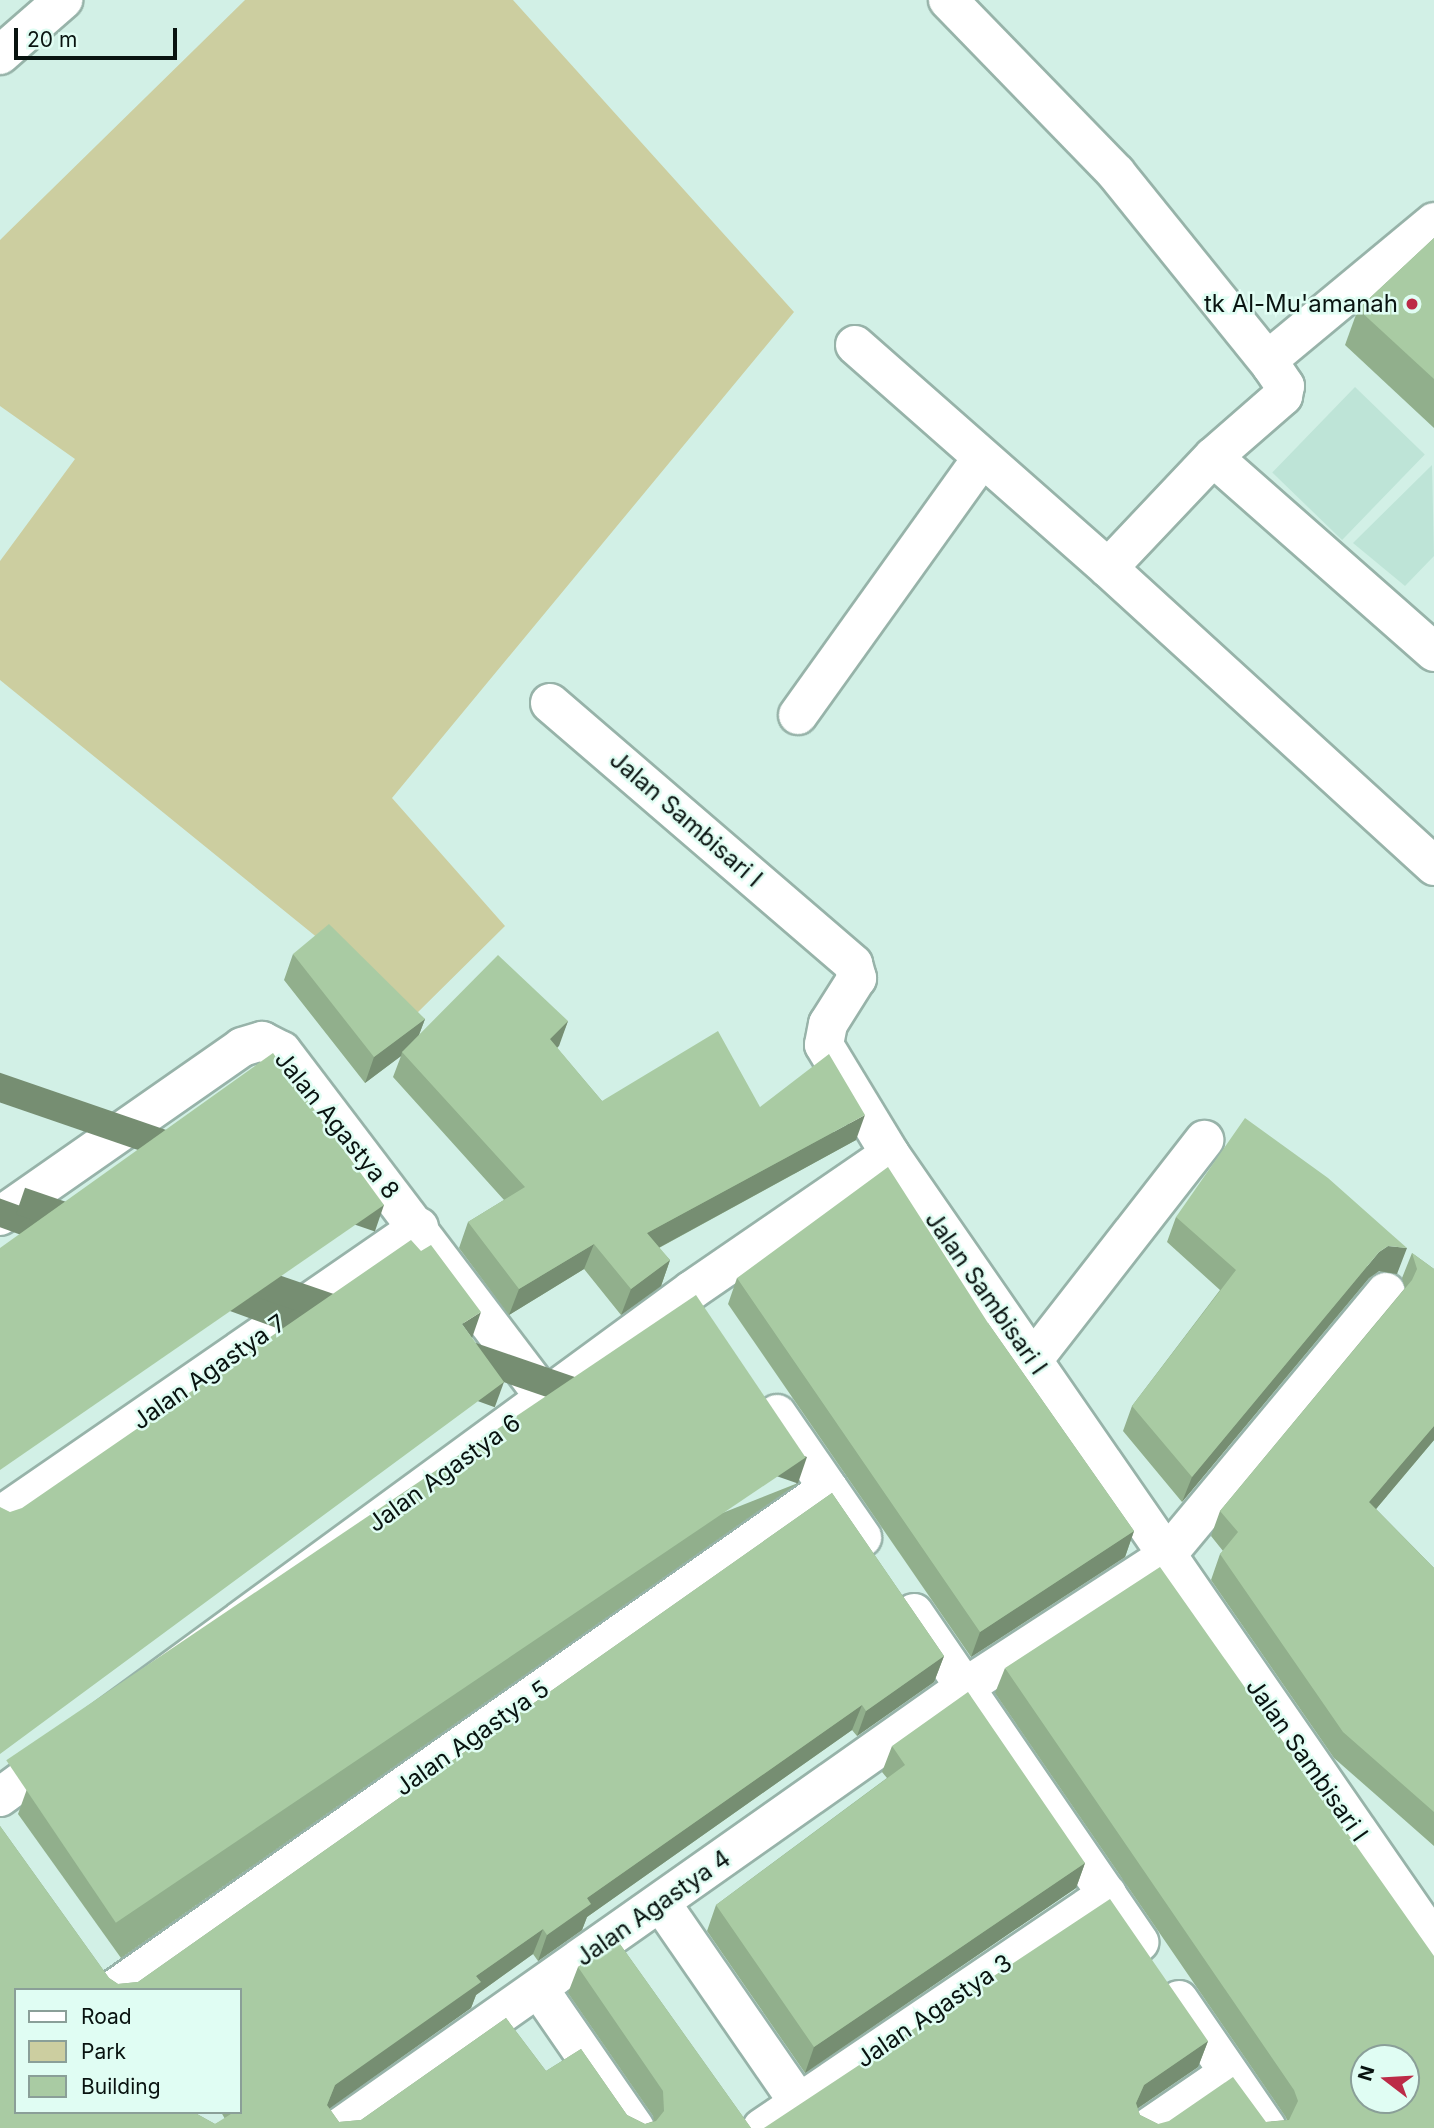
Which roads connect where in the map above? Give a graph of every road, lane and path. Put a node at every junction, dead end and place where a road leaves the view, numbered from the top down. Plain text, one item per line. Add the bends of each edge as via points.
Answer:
1 (63, 0) edge
2 (948, 0) edge
3 (0, 55) edge
4 (1434, 222) edge
5 (855, 345) dead end
6 (1271, 365) junction
7 (1213, 457) junction
8 (981, 459) junction
9 (1108, 568) junction
10 (1434, 652) edge
11 (550, 703) dead end
12 (797, 715) dead end
13 (1434, 866) edge
14 (1205, 1140) dead end
15 (890, 1154) junction
16 (0, 1216) edge
17 (419, 1227) junction
18 (692, 1290) junction
19 (1386, 1292) dead end
20 (715, 1323) edge
21 (1032, 1360) junction
22 (753, 1378) edge
23 (546, 1399) junction
24 (828, 1488) junction
25 (0, 1516) edge
26 (1166, 1557) junction
27 (965, 1687) junction
28 (0, 1797) edge
29 (1107, 1894) junction
30 (661, 1903) junction
31 (1434, 1941) edge
32 (92, 1956) edge
33 (115, 1988) edge
34 (117, 1988) edge
35 (539, 1989) junction
36 (1228, 2073) junction
37 (799, 2103) junction
38 (339, 2128) edge
39 (635, 2128) edge
40 (762, 2128) edge
41 (1148, 2128) edge
42 (1267, 2128) edge

1 - 3 street
2 - 6 street via 1116,173
4 - 6 street via 1274,355
5 - 8 street
6 - 7 street via 1285,387 1283,396
7 - 9 street
7 - 10 street
8 - 9 street
8 - 12 street
9 - 13 street
11 - 15 street, Jalan Sambisari I via 853,964 858,978 828,1024 824,1045
14 - 21 street
15 - 18 street, Jalan Agastya 6
15 - 21 street, Jalan Sambisari I
16 - 17 street, Jalan Agastya 8 via 242,1047 262,1041 282,1051
17 - 23 street, Jalan Agastya 8
17 - 25 street, Jalan Agastya 7
18 - 20 street
18 - 23 street, Jalan Agastya 6
19 - 26 street, Jalan Agastya 4
21 - 26 street, Jalan Sambisari I
22 - 24 street
23 - 28 street, Jalan Agastya 6
24 - 27 street
24 - 34 street, Jalan Agastya 5
26 - 27 street, Jalan Agastya 4
26 - 31 street, Jalan Sambisari I
27 - 29 street
27 - 30 street, Jalan Agastya 4
29 - 36 street
29 - 37 street, Jalan Agastya 3
30 - 35 street, Jalan Agastya 4
30 - 37 street
32 - 33 street
35 - 38 street, Jalan Agastya 4
35 - 39 street
36 - 41 street
36 - 42 street
37 - 40 street, Jalan Agastya 3

